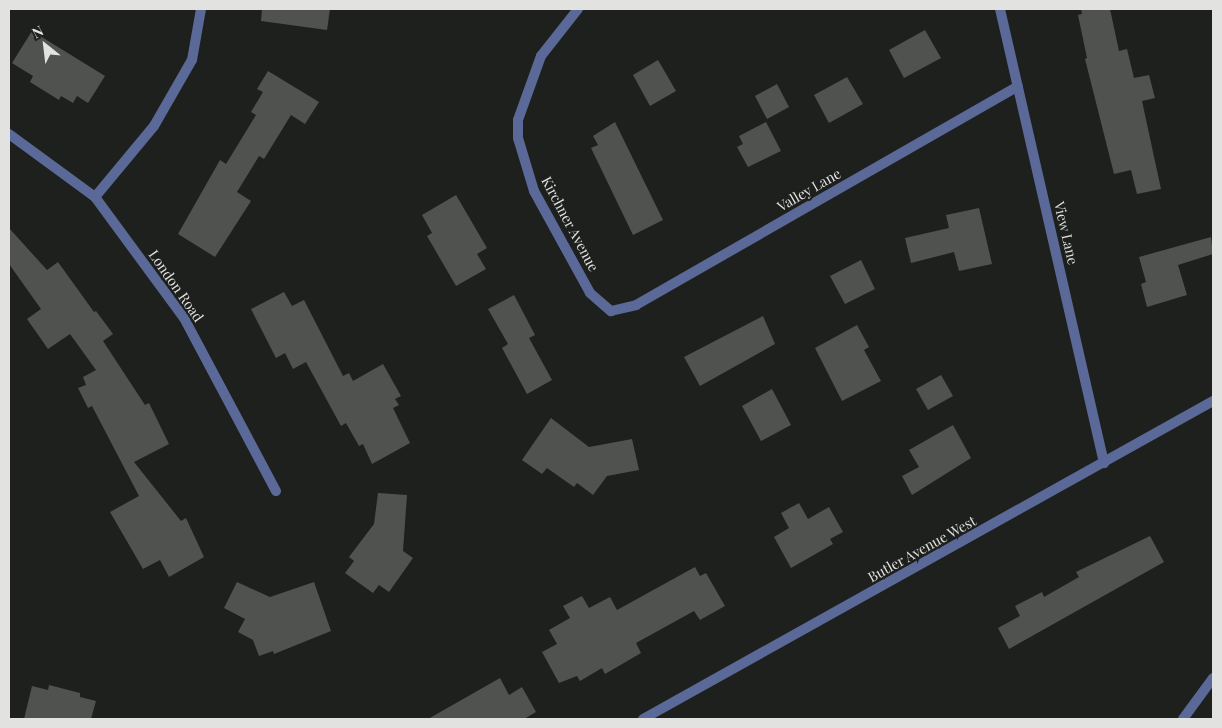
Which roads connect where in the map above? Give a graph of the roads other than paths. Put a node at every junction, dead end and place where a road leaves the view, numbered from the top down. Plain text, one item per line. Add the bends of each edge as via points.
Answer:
1 (201, 9) edge
2 (578, 9) edge
3 (1000, 9) edge
4 (1018, 86) junction
5 (9, 134) edge
6 (95, 197) junction
7 (611, 310) joint
8 (1213, 402) edge
9 (1104, 463) junction
10 (276, 491) dead end
11 (1213, 678) edge
12 (643, 719) edge
13 (1183, 719) edge

1 - 6 street via 192,60 154,126
2 - 7 street, Kirchner Avenue via 541,56 518,120 518,138 534,191 590,293
3 - 4 street, View Lane
4 - 7 street, Valley Lane via 636,305
4 - 9 street, View Lane
5 - 6 street, London Road
6 - 10 street, London Road via 184,318
8 - 9 street, Butler Avenue West
9 - 12 street, Butler Avenue West
11 - 13 street

